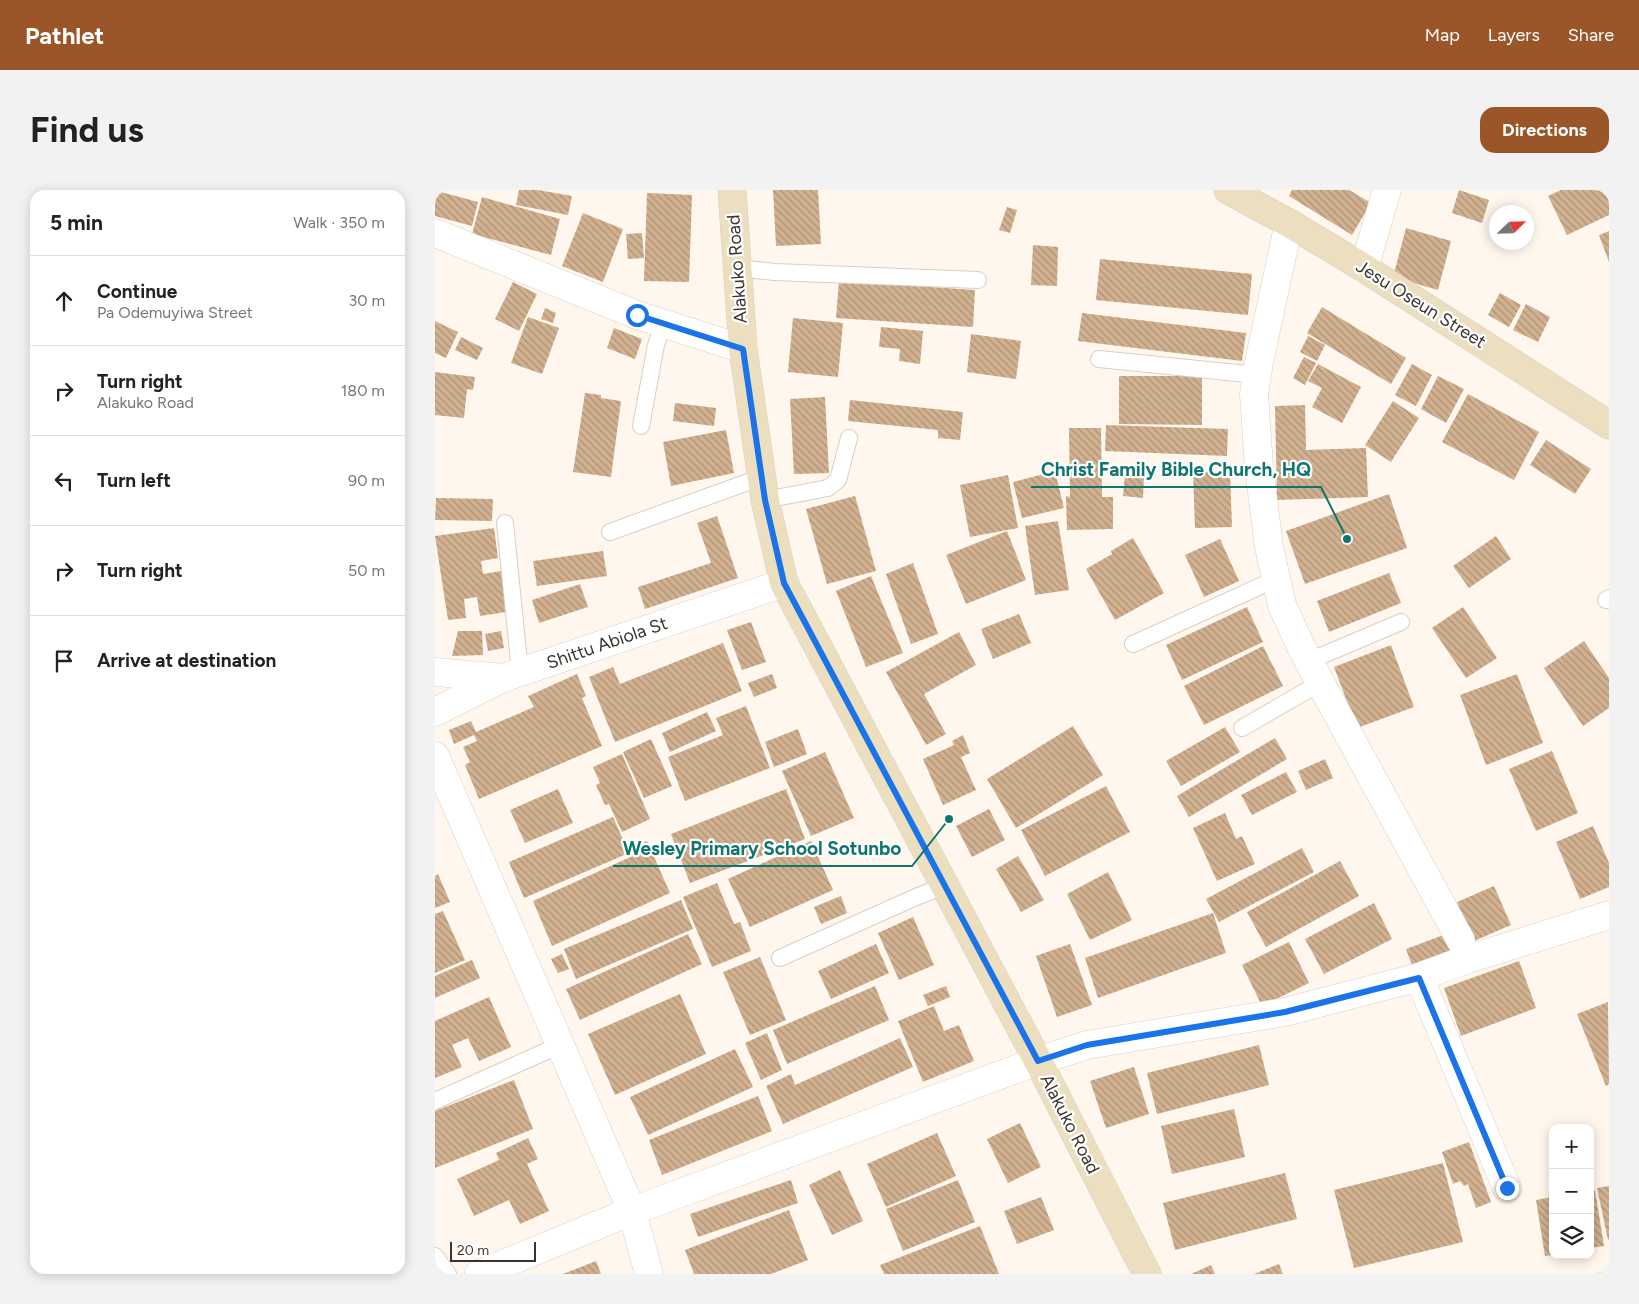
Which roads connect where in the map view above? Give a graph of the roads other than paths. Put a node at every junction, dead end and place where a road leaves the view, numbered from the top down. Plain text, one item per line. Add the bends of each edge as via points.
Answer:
1 (732, 190) edge
2 (1228, 190) edge
3 (1383, 192) edge
4 (1289, 222) junction
5 (435, 233) edge
6 (737, 268) junction
7 (1364, 268) junction
8 (978, 280) dead end
9 (663, 324) junction
10 (743, 349) junction
11 (1099, 359) dead end
12 (1257, 375) junction
13 (1609, 425) edge
14 (641, 426) dead end
15 (849, 438) dead end
16 (763, 489) junction
17 (505, 524) dead end
18 (610, 532) dead end
19 (1276, 578) junction
20 (784, 583) junction
21 (1401, 622) dead end
22 (1133, 644) dead end
23 (435, 672) edge
24 (1315, 672) junction
25 (511, 675) junction
26 (435, 712) edge
27 (1242, 728) dead end
28 (435, 756) edge
29 (945, 886) junction
30 (1609, 916) edge
31 (1461, 941) dead end
32 (780, 958) dead end
33 (1419, 978) junction
34 (560, 1045) junction
35 (1038, 1061) junction
36 (435, 1101) edge
37 (1507, 1188) dead end
38 (631, 1211) junction
39 (435, 1256) edge
40 (448, 1274) edge
41 (479, 1274) edge
42 (649, 1274) edge
43 (1147, 1274) edge

1 - 6 main road, Alakuko Road
2 - 4 main road, Jesu Oseun Street
3 - 7 street
4 - 7 main road, Jesu Oseun Street
4 - 12 street
5 - 9 street
6 - 8 lane
6 - 10 main road, Alakuko Road
7 - 13 main road, Jesu Oseun Street
9 - 10 street
9 - 14 lane
10 - 16 main road, Alakuko Road
11 - 12 lane
12 - 19 street via 1254,394 1259,467
15 - 16 lane via 837,480 829,488
16 - 18 lane
16 - 20 main road, Alakuko Road
17 - 25 lane
19 - 22 lane
19 - 24 street via 1283,605
20 - 25 street, Shittu Abiola St
20 - 29 main road, Alakuko Road
21 - 24 lane
23 - 25 street
24 - 27 lane
24 - 31 street
25 - 26 street, Shittu Abiola St
28 - 34 street
29 - 32 lane
29 - 35 main road, Alakuko Road
30 - 33 street
33 - 35 street via 1285,1012 1087,1045
33 - 37 street
34 - 36 lane
34 - 38 street
35 - 38 street
35 - 43 main road, Alakuko Road
38 - 41 street
38 - 42 street
39 - 40 lane

